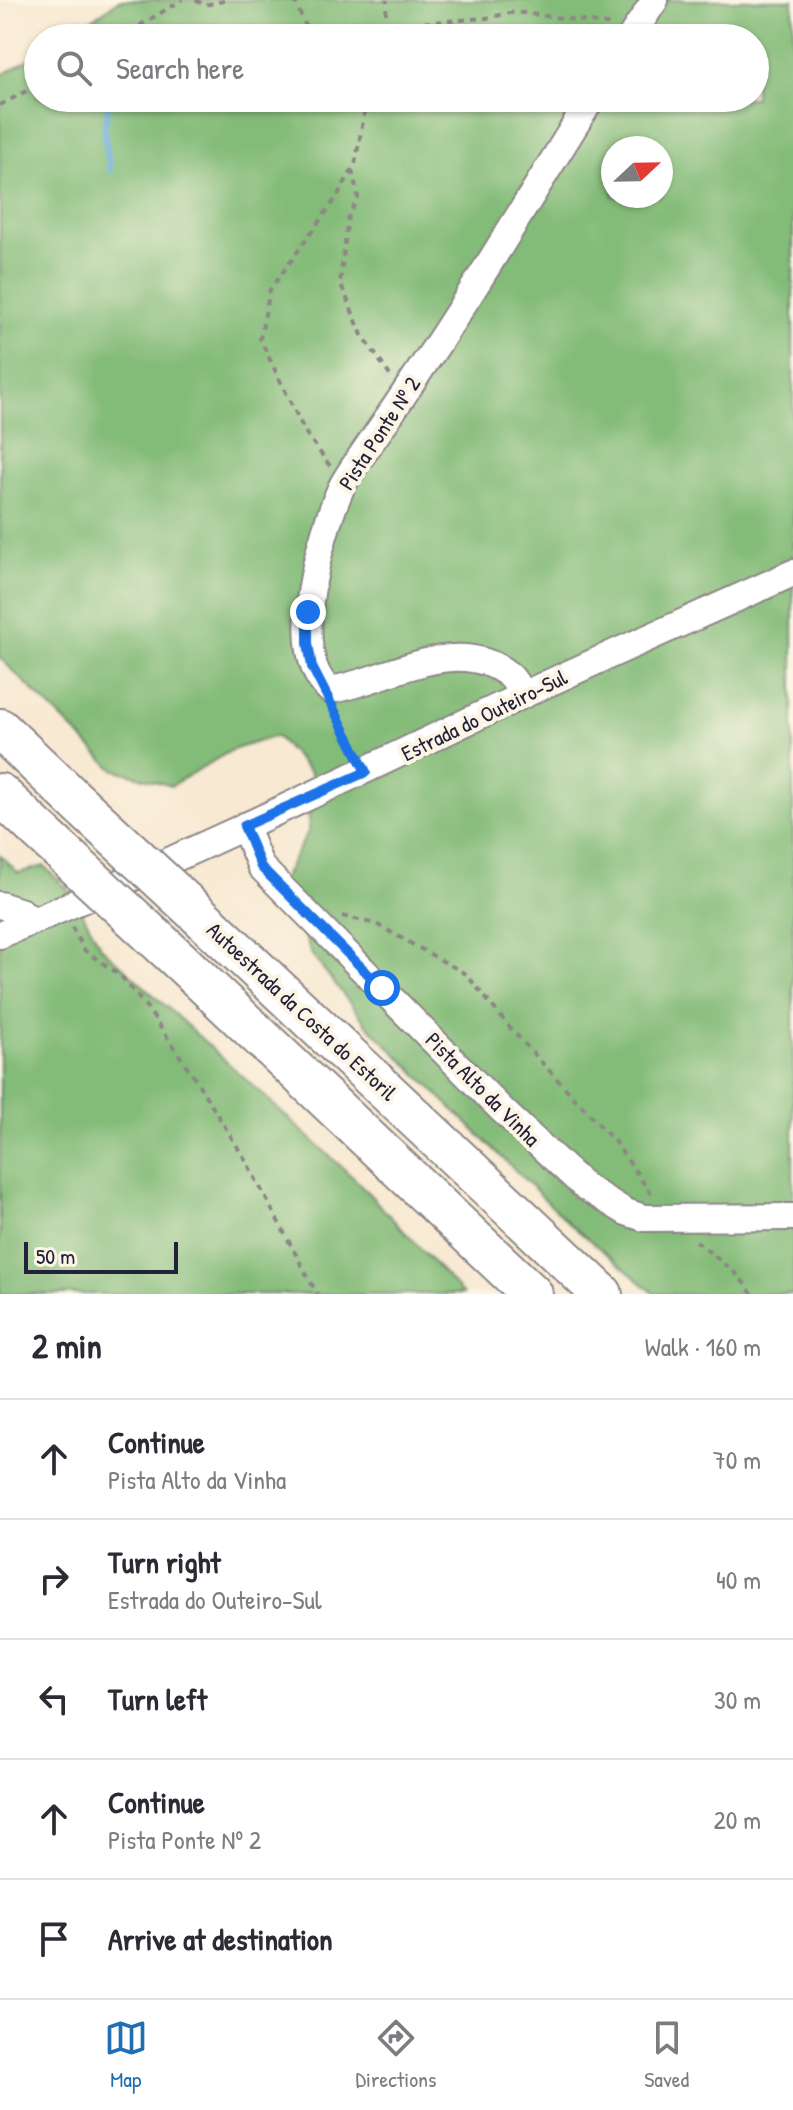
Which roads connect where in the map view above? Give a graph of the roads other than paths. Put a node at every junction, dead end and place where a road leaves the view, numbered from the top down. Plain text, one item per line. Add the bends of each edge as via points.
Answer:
1 (655, 0) edge
2 (639, 24) edge
3 (583, 112) edge
4 (793, 573) edge
5 (523, 695) junction
6 (0, 729) edge
7 (0, 794) edge
8 (244, 826) junction
9 (0, 905) edge
10 (33, 921) junction
11 (0, 935) edge
12 (793, 1217) edge
13 (506, 1278) edge
14 (532, 1294) edge
15 (602, 1294) edge

1 - 2 street
3 - 5 street, Pista Ponte Nº 2 via 343,484 326,524 308,612 312,667 330,690 437,659 485,663 510,676
4 - 5 street, Estrada do Outeiro-Sul
5 - 8 street, Estrada do Outeiro-Sul
6 - 15 highway, Autoestrada da Costa do Estoril, bridge
7 - 13 highway, bridge
8 - 10 street, Estrada do Outeiro-Sul
8 - 12 street, Pista Alto da Vinha via 261,867 585,1187 644,1218
9 - 10 street
10 - 11 street, Estrada do Outeiro-Sul
13 - 14 highway

